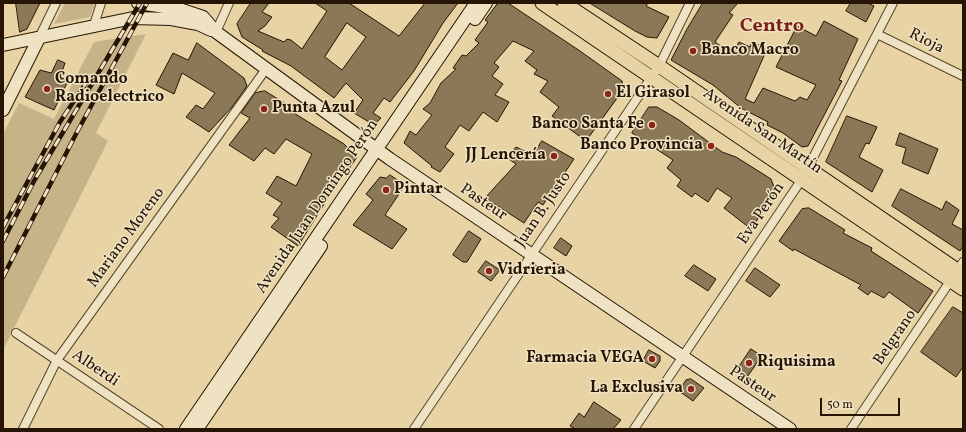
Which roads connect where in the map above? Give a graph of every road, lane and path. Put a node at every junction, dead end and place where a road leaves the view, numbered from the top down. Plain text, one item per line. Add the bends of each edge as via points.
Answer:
1 (56, 3) edge
2 (101, 3) edge
3 (138, 3) edge
4 (230, 3) edge
5 (476, 3) edge
6 (486, 3) edge
7 (542, 3) edge
8 (564, 3) edge
9 (690, 3) edge
10 (893, 3) edge
11 (93, 28) junction
12 (216, 32) junction
13 (877, 34) junction
14 (39, 38) junction
15 (3, 45) edge
16 (266, 69) junction
17 (656, 71) junction
18 (963, 76) edge
19 (3, 110) edge
20 (380, 152) junction
21 (805, 174) junction
22 (532, 254) junction
23 (959, 272) edge
24 (963, 289) edge
25 (16, 333) dead end
26 (683, 358) junction
27 (57, 360) junction
28 (23, 429) edge
29 (159, 429) edge
30 (186, 429) edge
31 (197, 429) edge
32 (414, 429) edge
33 (634, 429) edge
34 (790, 429) edge
35 (852, 429) edge

1 - 14 street
2 - 11 street
3 - 12 main road, Pasteur via 179,9 202,18
4 - 12 street
5 - 20 main road, Avenida Juan Domingo Perón
6 - 20 main road, Avenida Juan Domingo Perón
7 - 17 main road, Avenida San Martín
8 - 17 main road, Avenida San Martín
9 - 17 street, Juan B. Justo
10 - 13 street, Eva Perón
11 - 12 main road via 141,17 198,24
11 - 14 main road
12 - 16 main road, Pasteur
13 - 18 street, Rioja
13 - 21 street, Eva Perón
14 - 15 main road
14 - 19 main road
16 - 20 main road, Pasteur
16 - 27 street, Mariano Moreno
17 - 21 main road, Avenida San Martín
17 - 22 street, Juan B. Justo
20 - 22 main road, Pasteur
20 - 30 main road, Avenida Juan Domingo Perón
20 - 31 main road, Avenida Juan Domingo Perón
21 - 23 main road, Avenida San Martín
21 - 26 street, Eva Perón
22 - 26 main road, Pasteur
22 - 32 street, Juan B. Justo
23 - 24 main road, Avenida San Martín
23 - 35 street, Belgrano
25 - 27 street, Alberdi
26 - 33 street, Eva Perón
26 - 34 main road, Pasteur
27 - 28 street, Mariano Moreno
27 - 29 street, Alberdi

